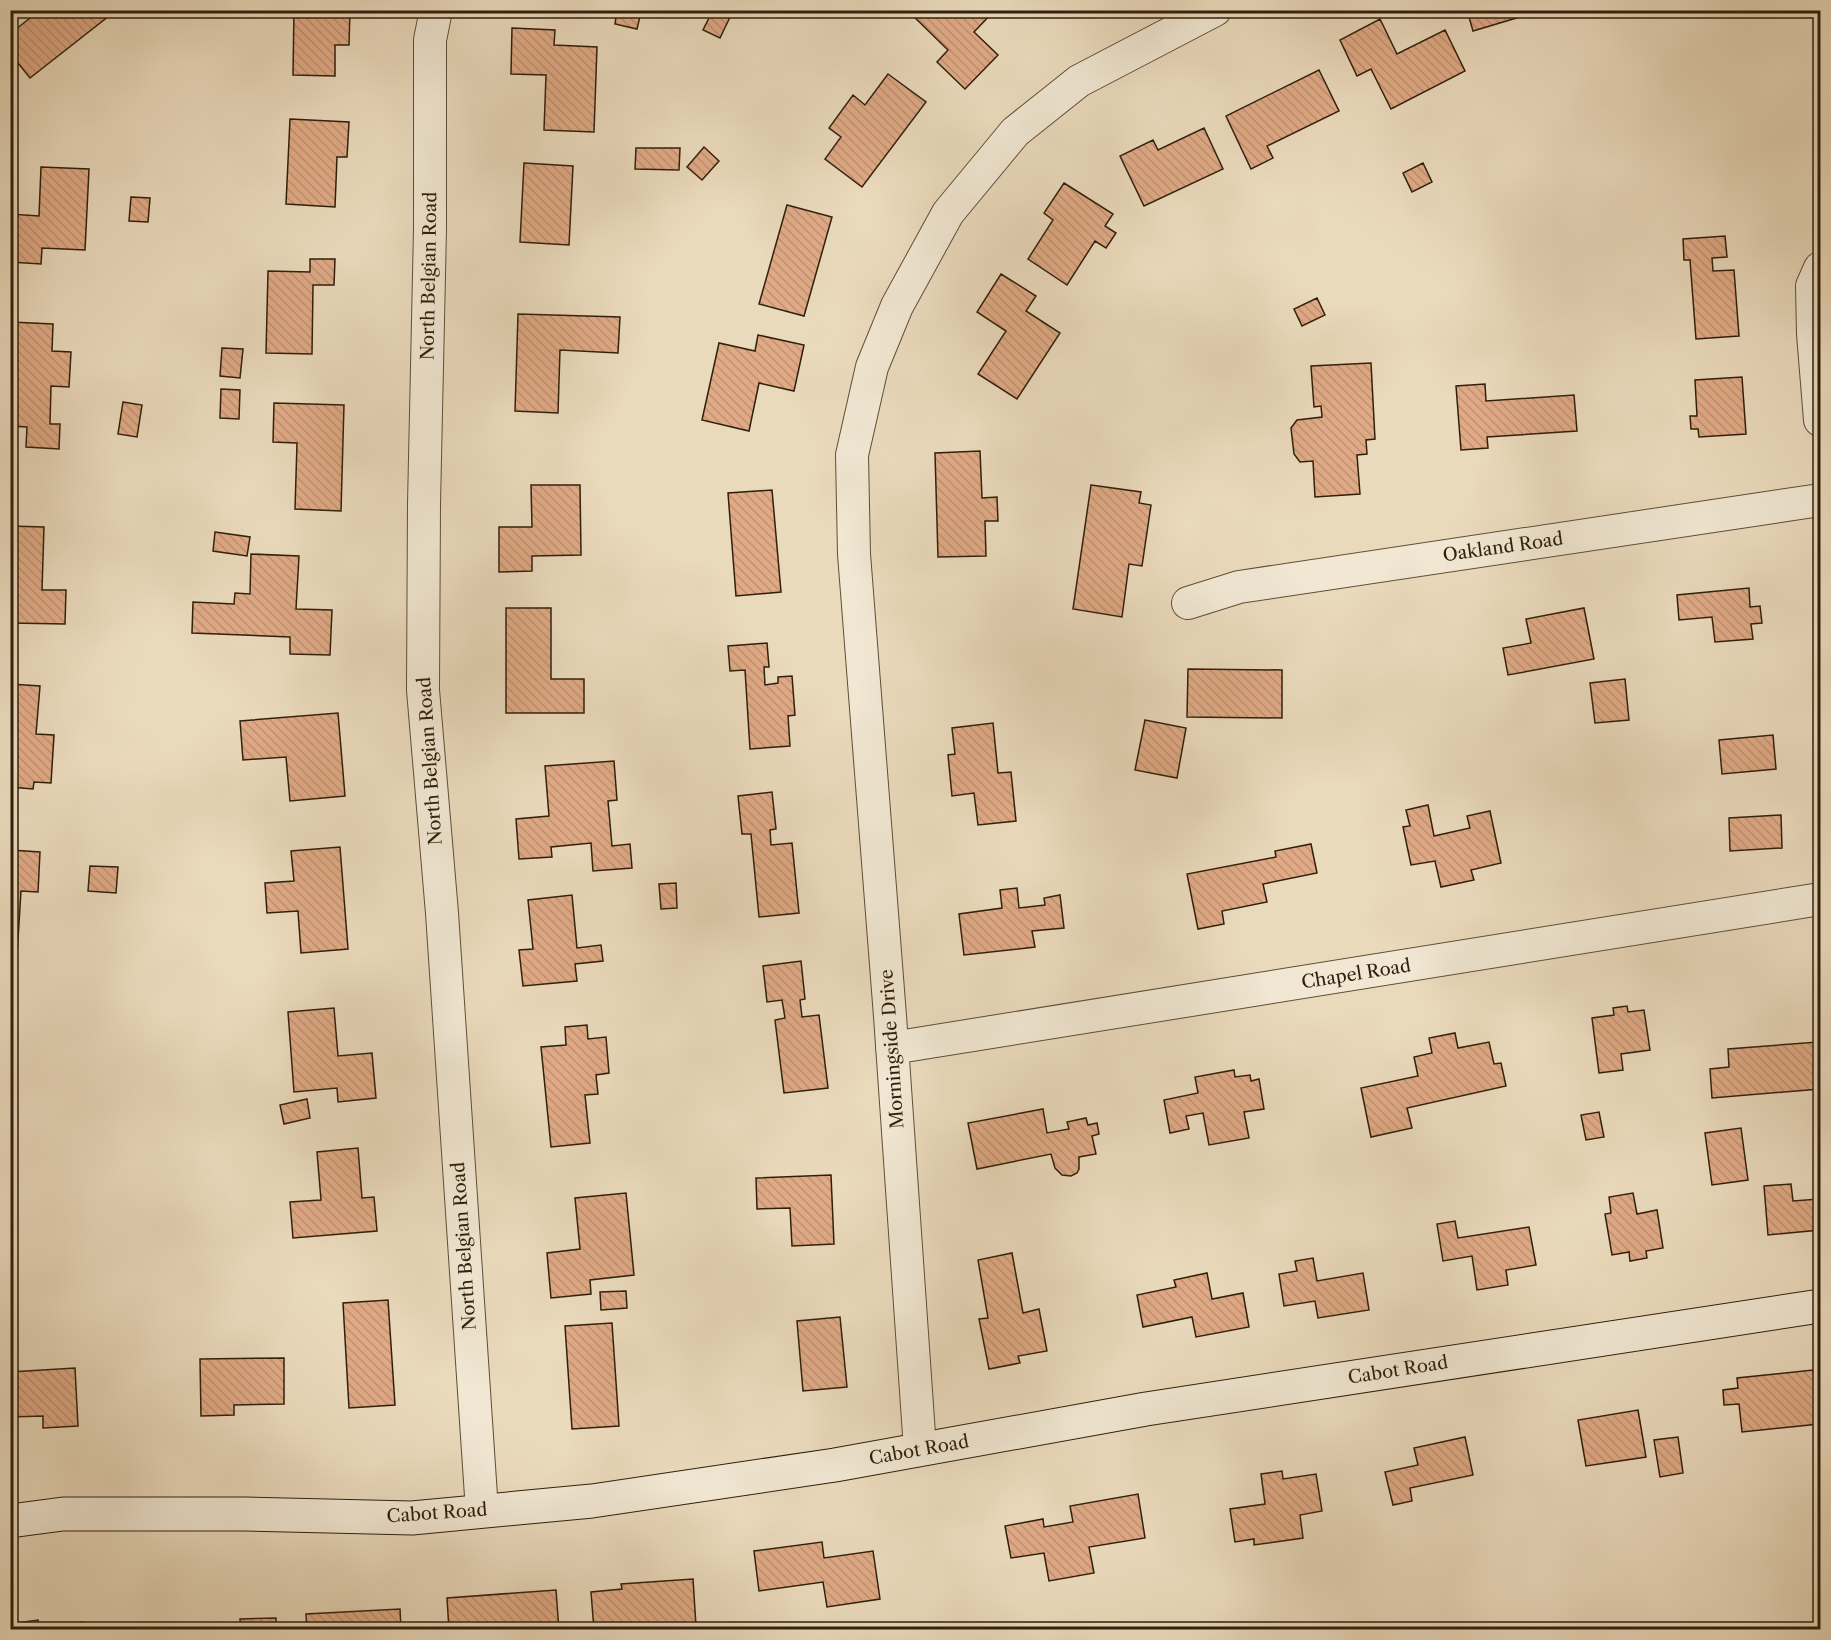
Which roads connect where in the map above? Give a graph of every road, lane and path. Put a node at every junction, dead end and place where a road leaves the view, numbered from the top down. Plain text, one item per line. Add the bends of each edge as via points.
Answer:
1 (436, 10) edge
2 (1215, 10) edge
3 (1821, 268) edge
4 (1821, 420) edge
5 (1821, 500) edge
6 (1188, 603) dead end
7 (1821, 899) edge
8 (892, 1048) junction
9 (1821, 1306) edge
10 (920, 1449) junction
11 (482, 1511) junction
12 (10, 1521) edge

1 - 11 street, North Belgian Road via 430,40 423,690 443,925
2 - 8 street, Morningside Drive via 1079,81 1015,132 948,213 897,306 872,367 852,454 854,554
3 - 4 street via 1812,286
5 - 6 street, Oakland Road via 1239,587
7 - 8 street, Chapel Road
8 - 10 street, Morningside Drive
9 - 10 street, Cabot Road via 1146,1409
10 - 11 street, Cabot Road via 592,1501
11 - 12 street, Cabot Road via 412,1518 63,1514

